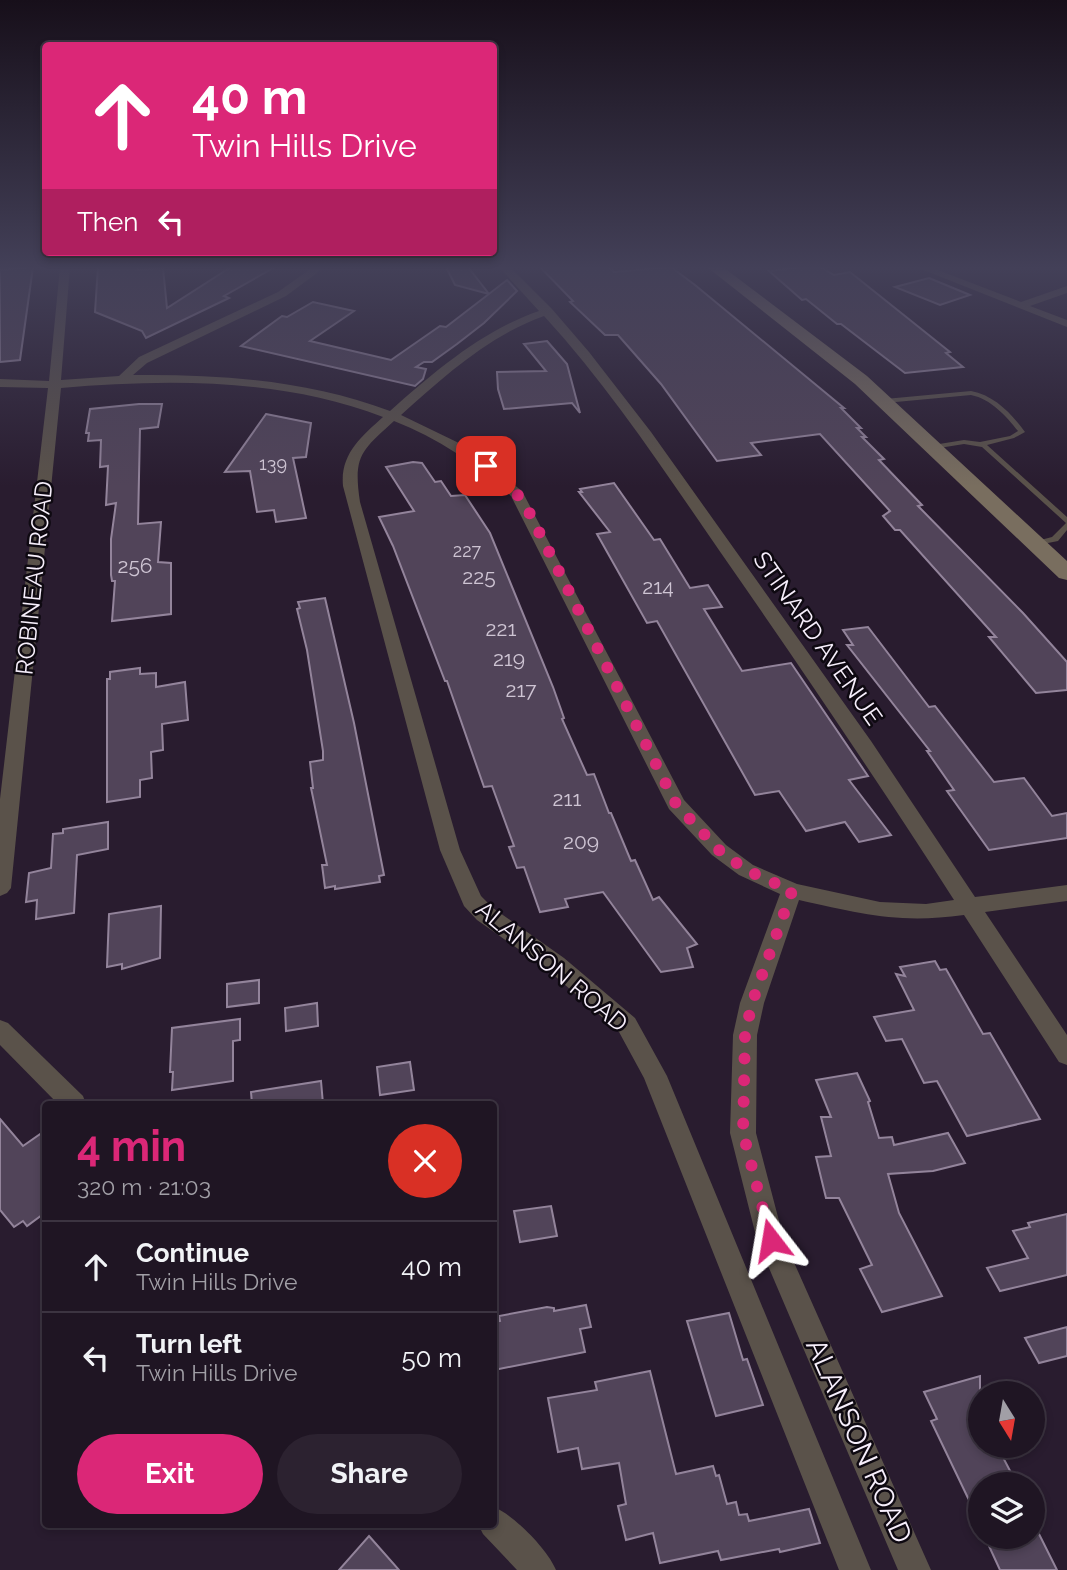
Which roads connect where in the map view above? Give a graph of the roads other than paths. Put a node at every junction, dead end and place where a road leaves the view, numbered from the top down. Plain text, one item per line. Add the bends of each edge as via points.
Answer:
1 (53, 340) edge
2 (186, 340) edge
3 (490, 340) edge
4 (573, 340) edge
5 (807, 340) edge
6 (122, 379) junction
7 (0, 383) edge
8 (46, 385) junction
9 (0, 396) edge
10 (885, 401) junction
11 (394, 416) junction
12 (981, 444) junction
13 (933, 447) junction
14 (1067, 523) edge
15 (1036, 544) junction
16 (1067, 573) edge
17 (0, 888) edge
18 (792, 891) junction
19 (1067, 893) edge
20 (969, 908) junction
21 (0, 1030) edge
22 (1067, 1055) edge
23 (71, 1101) edge
24 (497, 1526) edge
25 (540, 1570) edge
26 (855, 1570) edge
27 (915, 1570) edge

1 - 8 street, ROBINEAU ROAD
2 - 6 street via 149,356
3 - 11 street, ALANSON ROAD
4 - 20 street, STINARD AVENUE via 646,435 864,745
5 - 10 main road
6 - 8 street
6 - 11 street via 272,387 328,396
7 - 8 street
8 - 9 street
8 - 17 street, ROBINEAU ROAD
10 - 12 lane via 980,394 1022,432
10 - 13 main road
11 - 18 street via 449,441 517,494 676,804 719,850 746,870
11 - 26 street, ALANSON ROAD via 357,448 351,460 353,502 450,850 472,900 485,914 556,964 627,1026 655,1076
12 - 13 lane
12 - 14 lane
13 - 15 main road
14 - 15 lane via 1055,539
15 - 16 main road
18 - 20 street via 880,910
18 - 27 street, ALANSON ROAD via 745,1035 743,1133 771,1240
19 - 20 street
20 - 22 street, STINARD AVENUE
21 - 23 street
24 - 25 street

